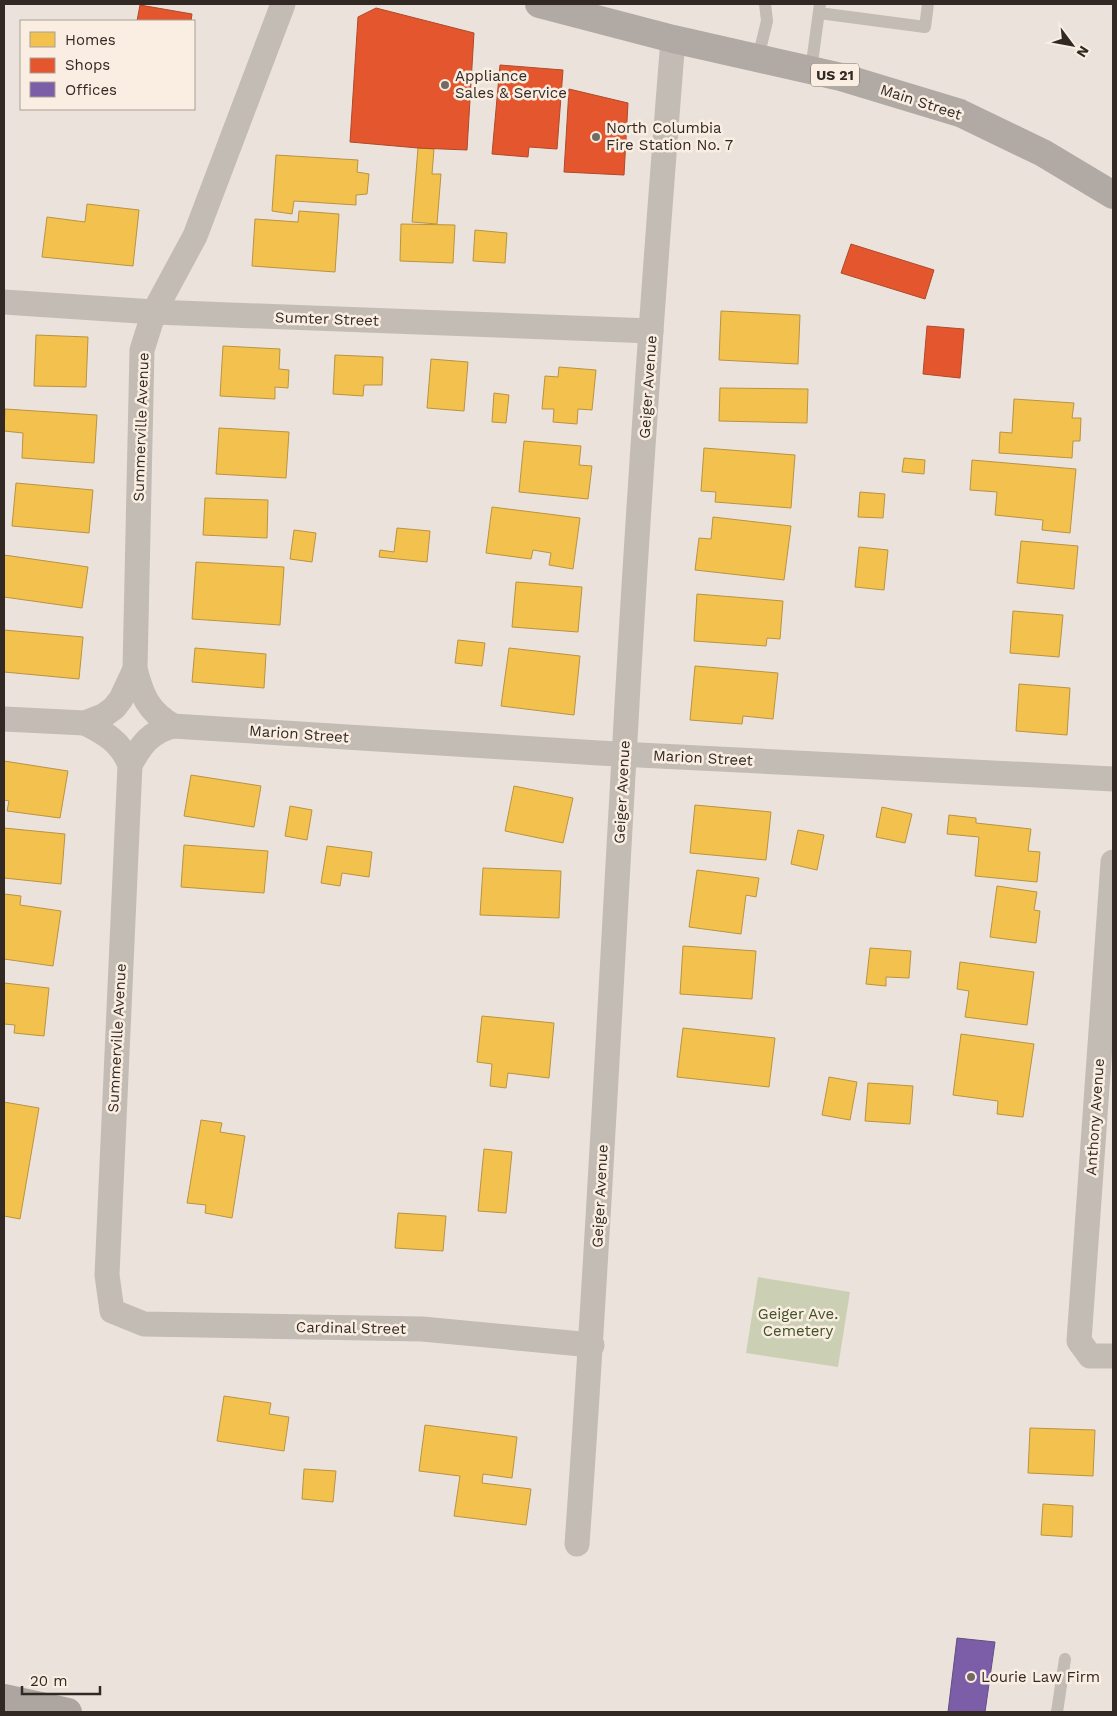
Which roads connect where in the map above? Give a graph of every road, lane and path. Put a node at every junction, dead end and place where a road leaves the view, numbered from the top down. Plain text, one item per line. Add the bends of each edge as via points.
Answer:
1 (283, 4) edge
2 (539, 4) edge
3 (765, 4) edge
4 (928, 4) edge
5 (820, 9) edge
6 (673, 39) junction
7 (758, 58) junction
8 (812, 70) junction
9 (1113, 195) edge
10 (4, 302) edge
11 (154, 312) junction
12 (652, 331) junction
13 (135, 669) junction
14 (4, 719) edge
15 (85, 723) junction
16 (173, 726) junction
17 (624, 754) junction
18 (130, 765) junction
19 (1113, 779) edge
20 (1113, 862) edge
21 (112, 1311) joint
22 (592, 1345) junction
23 (1113, 1356) edge
24 (578, 1544) dead end
25 (1064, 1659) dead end
26 (4, 1698) edge
27 (68, 1712) edge
28 (1057, 1712) edge

1 - 11 street, Summerville Avenue via 195,236
2 - 6 main road, Main Street / US 21
3 - 7 lane via 767,22
4 - 5 lane via 925,26 904,20
5 - 8 lane
6 - 7 main road, Main Street / US 21
6 - 12 street, Geiger Avenue
7 - 8 main road, Main Street / US 21
8 - 9 main road, Main Street / US 21 via 960,113 1043,153
10 - 11 street, Sumter Street
11 - 12 street, Sumter Street
11 - 13 street, Summerville Avenue via 142,350
12 - 17 street, Geiger Avenue
13 - 15 street via 114,708
13 - 16 street via 146,701 162,720
14 - 15 street
15 - 18 street via 112,738
16 - 17 street, Marion Street
16 - 18 street via 152,735
17 - 19 street, Marion Street
17 - 22 street, Geiger Avenue
18 - 21 street, Summerville Avenue via 107,1275
20 - 23 street, Anthony Avenue via 1079,1341 1090,1356
21 - 22 street, Cardinal Street via 144,1324 422,1329
22 - 24 street, Geiger Avenue
25 - 28 lane
26 - 27 highway

